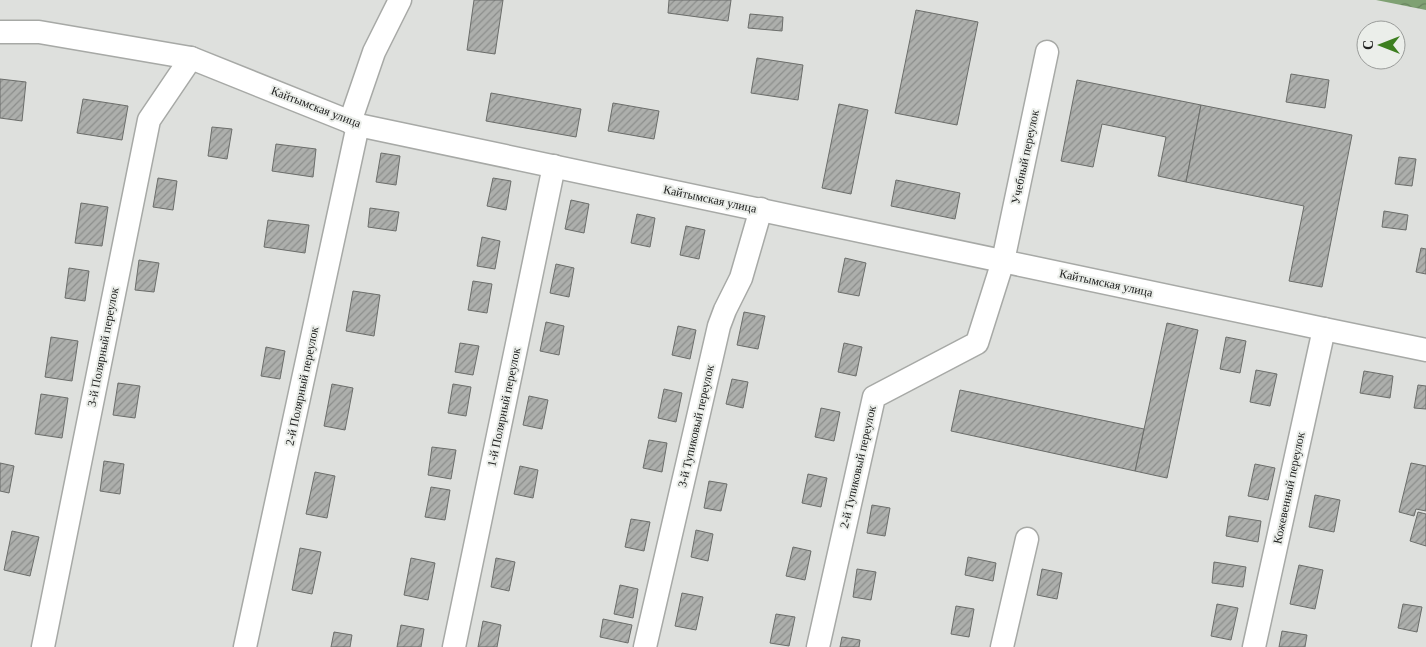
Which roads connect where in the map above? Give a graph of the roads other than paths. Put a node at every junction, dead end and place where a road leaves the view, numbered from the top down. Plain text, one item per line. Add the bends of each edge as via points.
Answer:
1 (400, 0) edge
2 (0, 32) edge
3 (1047, 52) dead end
4 (191, 58) junction
5 (354, 123) junction
6 (554, 166) junction
7 (761, 209) junction
8 (1003, 261) junction
9 (1324, 329) junction
10 (1426, 350) edge
11 (1027, 539) dead end
12 (43, 647) edge
13 (245, 647) edge
14 (454, 647) edge
15 (645, 647) edge
16 (818, 647) edge
17 (1002, 647) edge
18 (1254, 647) edge

1 - 5 street, 2-й Полярный переулок via 374,52
2 - 4 street, Кайтымская улица via 39,32
3 - 8 street, Учебный переулок
4 - 5 street, Кайтымская улица
4 - 12 street, 3-й Полярный переулок via 149,120
5 - 6 street, Кайтымская улица
5 - 13 street, 2-й Полярный переулок
6 - 7 street, Кайтымская улица
6 - 14 street, 1-й Полярный переулок
7 - 8 street, Кайтымская улица
7 - 15 street, 3-й Тупиковый переулок via 741,278 719,326
8 - 9 street, Кайтымская улица
8 - 16 street, 2-й Тупиковый переулок via 977,343 874,397
9 - 10 street, Кайтымская улица
9 - 18 street, Кожевенный переулок
11 - 17 street

